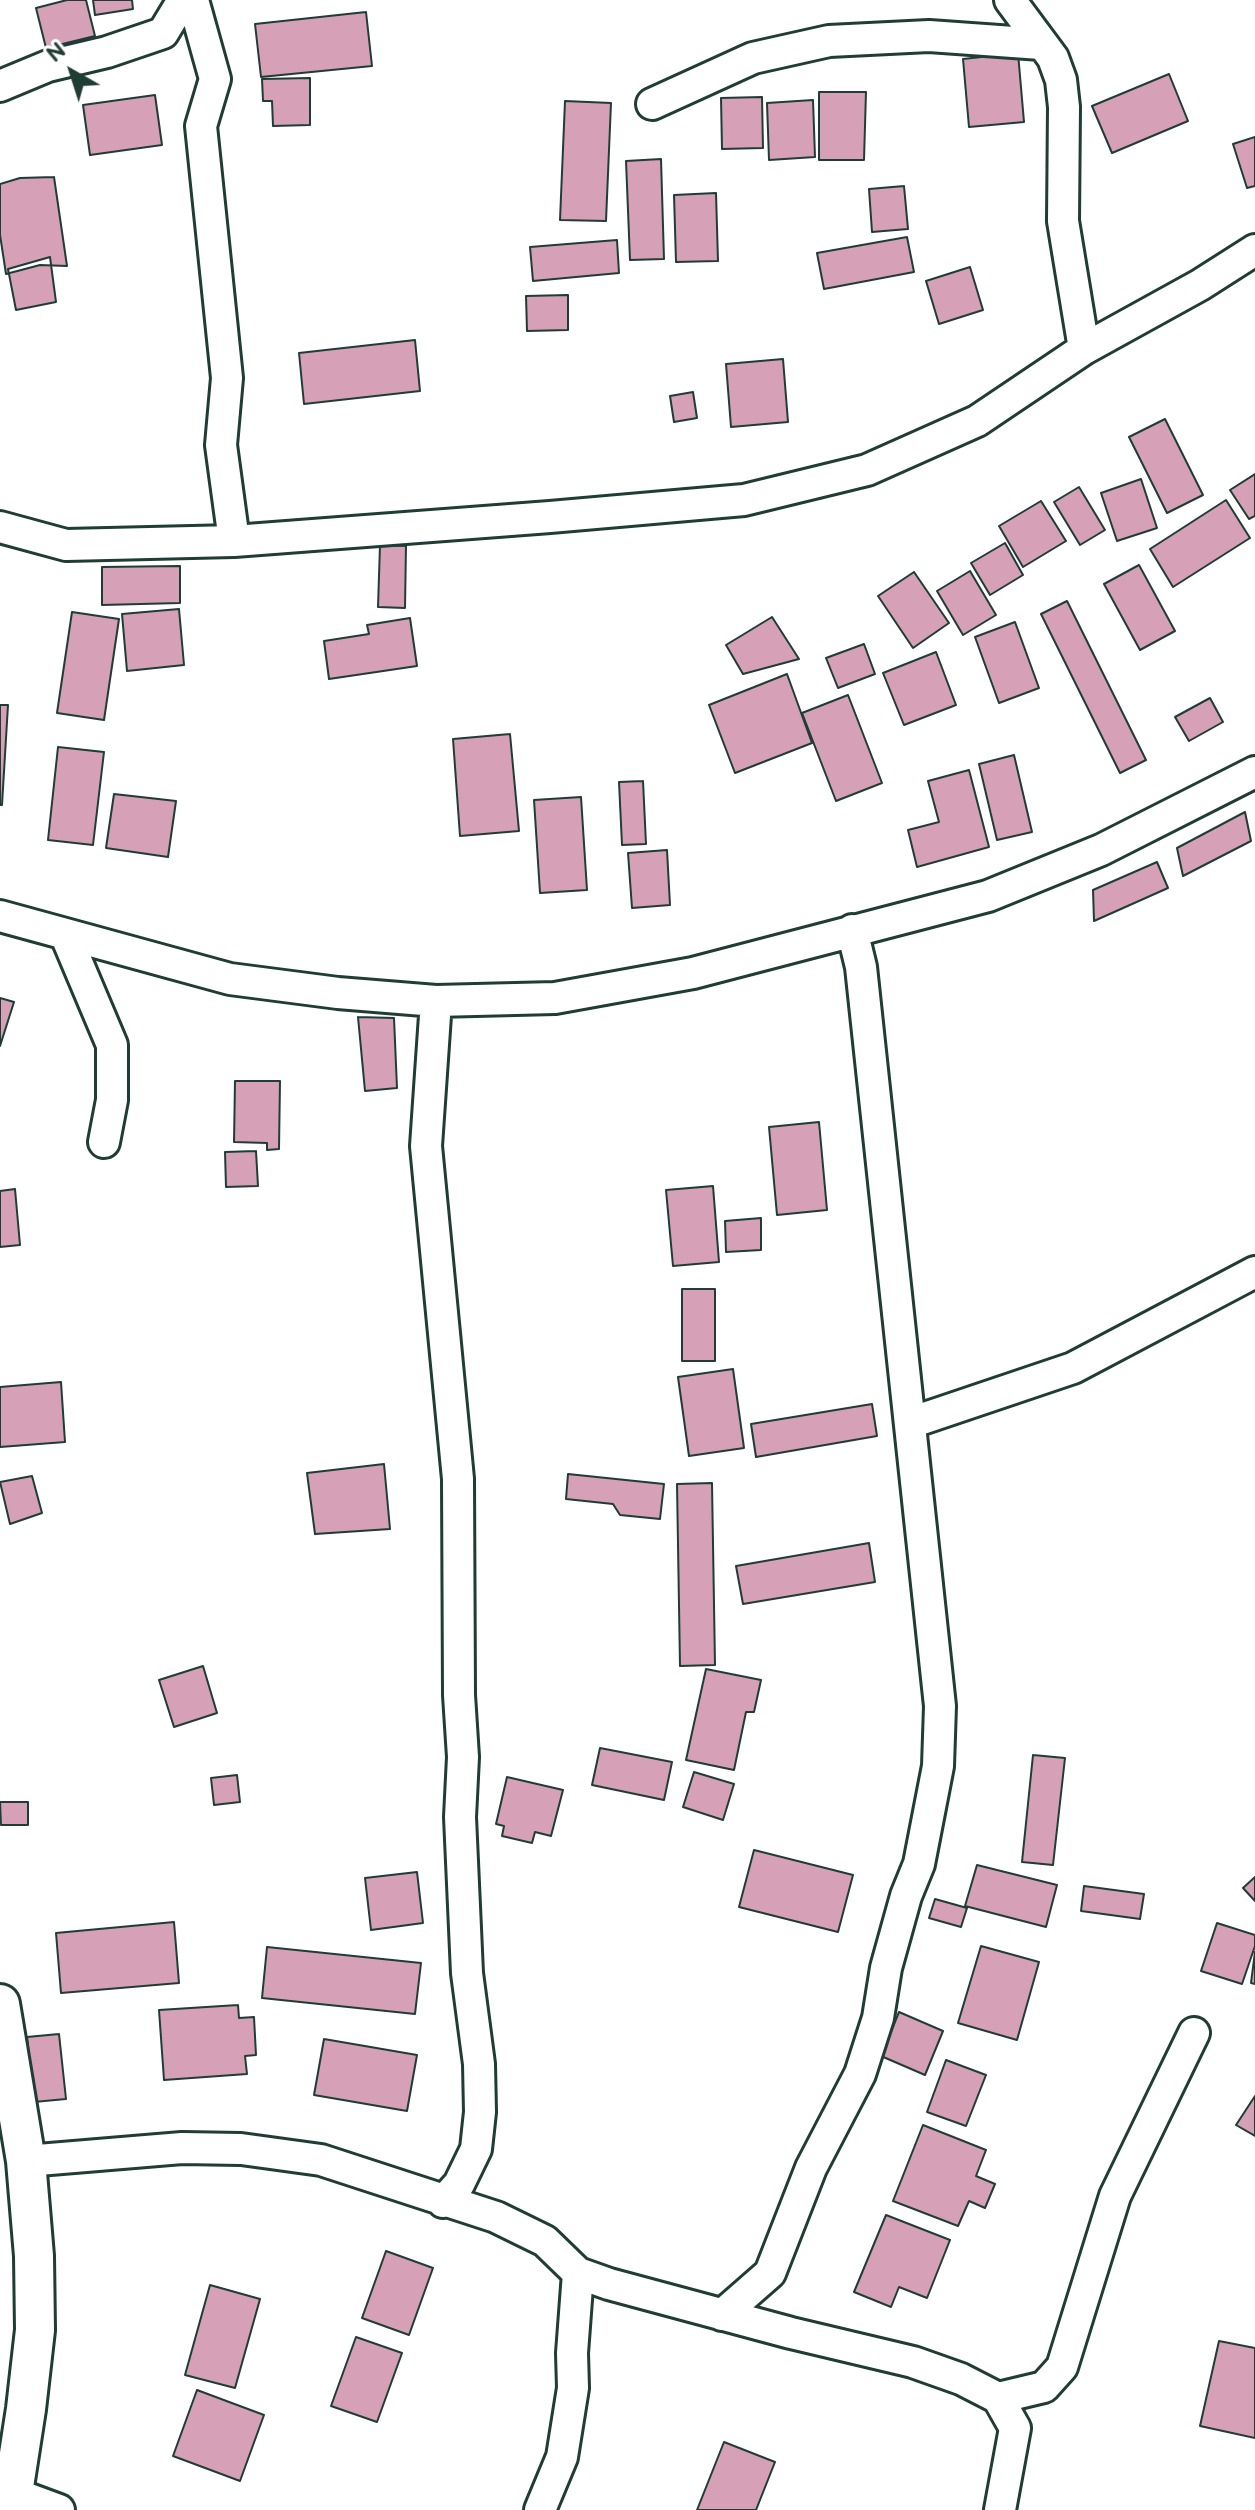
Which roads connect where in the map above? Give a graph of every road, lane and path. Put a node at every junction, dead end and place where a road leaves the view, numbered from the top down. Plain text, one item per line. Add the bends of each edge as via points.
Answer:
1 (183, 0) edge
2 (193, 0) edge
3 (1010, 0) edge
4 (1041, 44) junction
5 (0, 86) edge
6 (652, 104) dead end
7 (1255, 250) edge
8 (1084, 349) junction
9 (0, 527) edge
10 (234, 541) junction
11 (1255, 772) edge
12 (0, 916) edge
13 (852, 930) junction
14 (66, 936) junction
15 (436, 1001) junction
16 (104, 1142) dead end
17 (1255, 1272) edge
18 (910, 1423) junction
19 (0, 2004) edge
20 (1194, 2033) dead end
21 (26, 2161) junction
22 (443, 2202) junction
23 (578, 2273) junction
24 (722, 2315) junction
25 (998, 2398) junction
26 (10, 2502) edge
27 (59, 2510) edge
28 (540, 2510) edge
29 (1000, 2510) edge

1 - 5 street via 163,33 48,66
2 - 10 street via 215,79 201,126 227,378 221,445
3 - 4 street
4 - 6 street via 929,36 829,41 753,58
4 - 8 street via 1061,80 1063,221
7 - 8 street
8 - 10 street via 977,421 881,464 744,500
9 - 10 street via 66,545
11 - 13 street via 1101,850 988,896
12 - 14 street
13 - 15 street via 693,973 555,998
13 - 18 street via 861,967
14 - 15 street via 230,979
14 - 16 street via 112,1045 112,1100
15 - 22 street via 426,1146 458,1479 460,1817 480,2112 476,2149 459,2184
17 - 18 street via 1073,1368
18 - 24 street via 940,1706 938,1766 919,1864 860,2074 811,2168 770,2273
19 - 21 street
20 - 25 street via 1115,2196 1062,2367 1044,2387
21 - 22 street via 182,2148 241,2149 321,2160
21 - 26 street via 35,2330
22 - 23 street via 496,2217 545,2241
23 - 24 street
23 - 28 street via 573,2388 562,2457
24 - 25 street via 913,2362
25 - 29 street via 1015,2428
26 - 27 street

